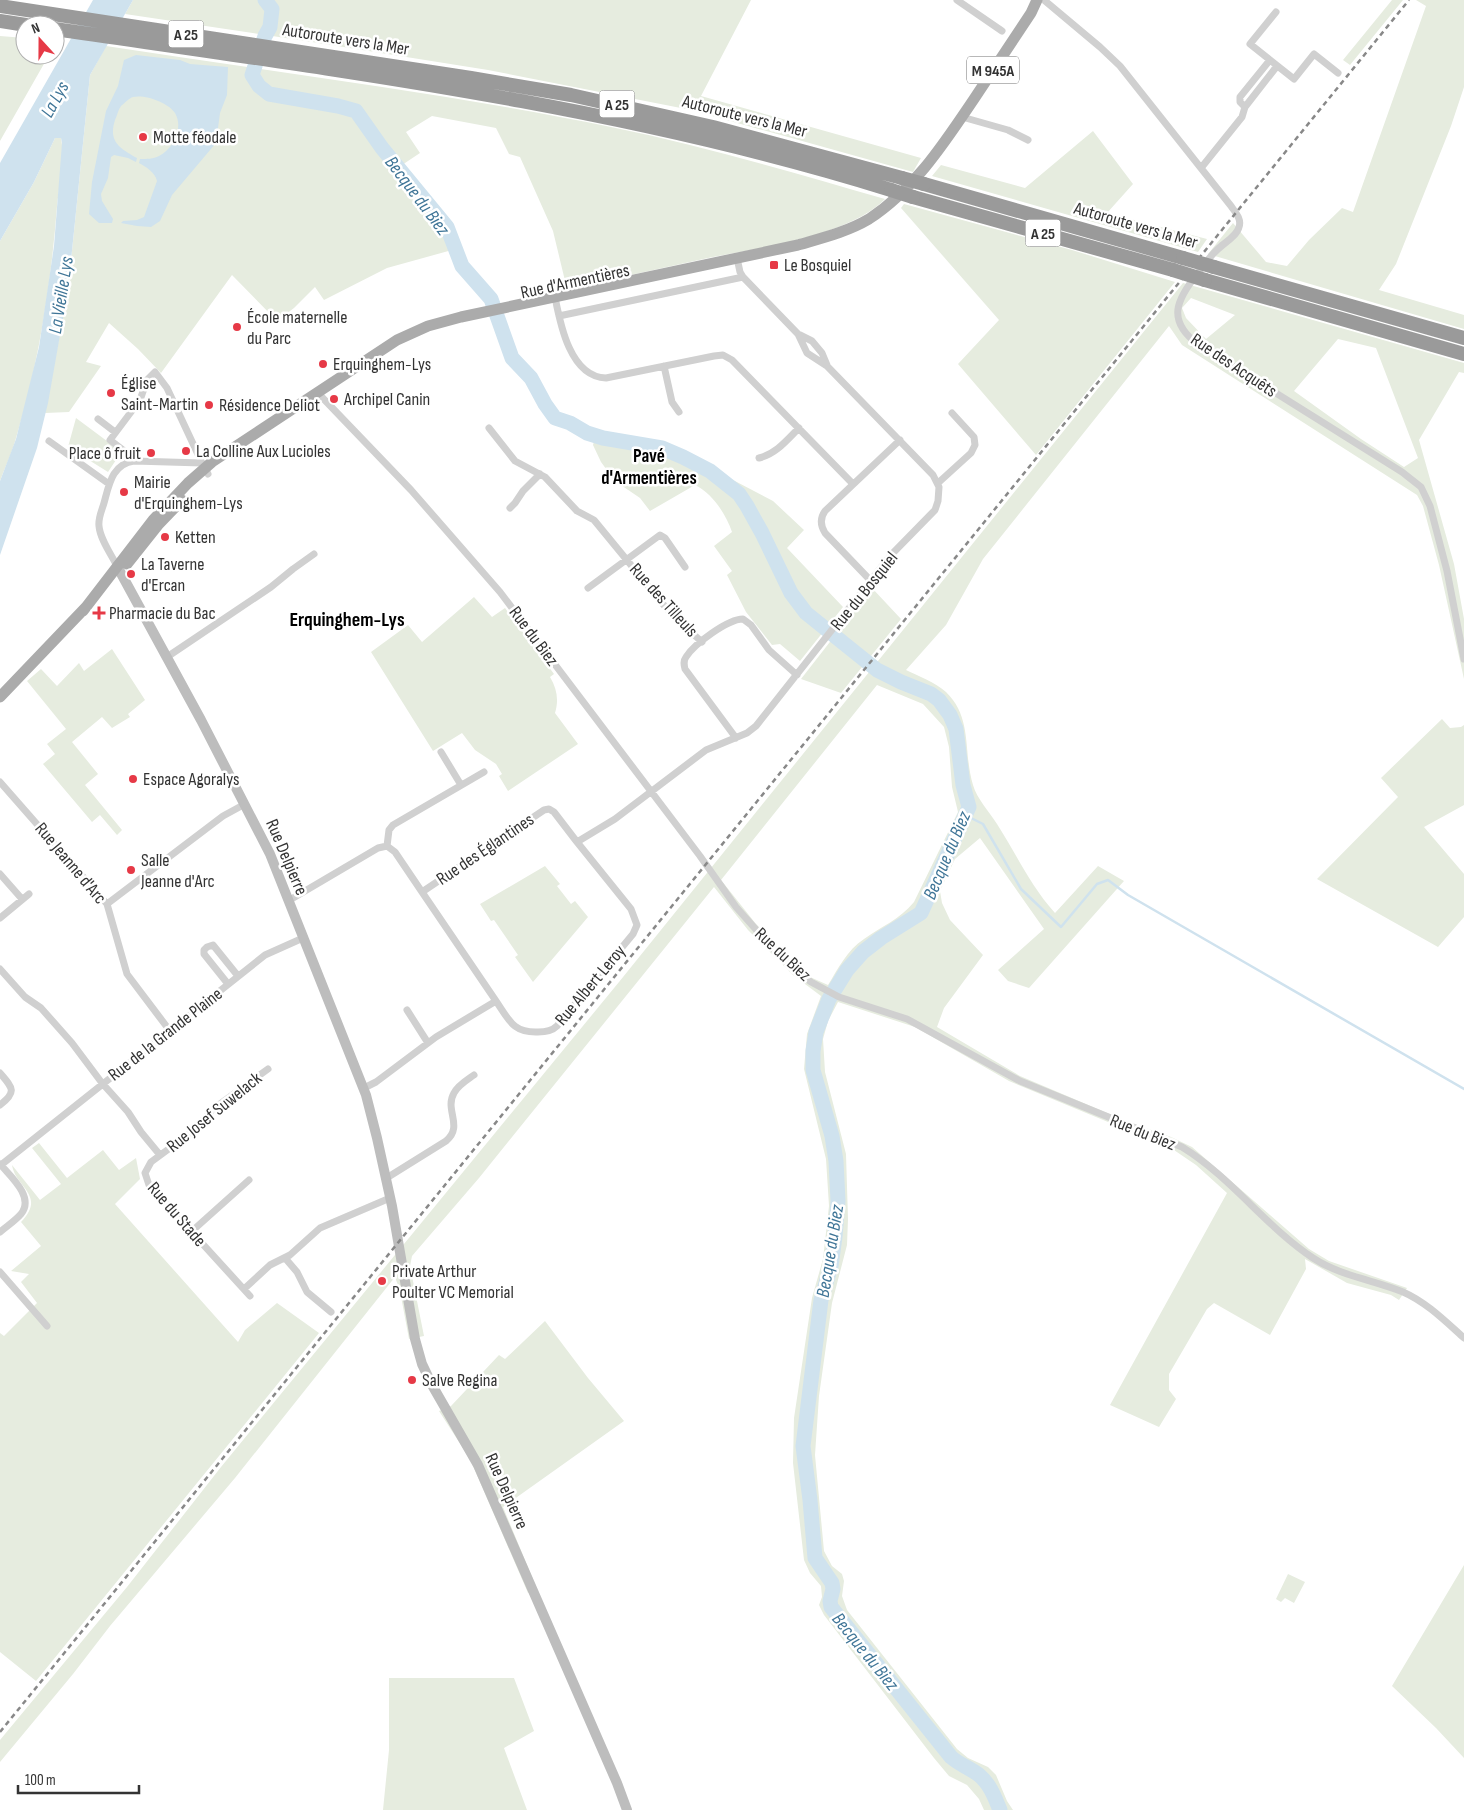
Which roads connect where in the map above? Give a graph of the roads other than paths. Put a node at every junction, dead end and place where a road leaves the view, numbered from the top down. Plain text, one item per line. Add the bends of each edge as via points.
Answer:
1 (957, 0) edge
2 (1037, 0) edge
3 (1044, 0) edge
4 (0, 6) edge
5 (1276, 12) dead end
6 (0, 21) edge
7 (15, 23) edge
8 (65, 31) edge
9 (1002, 31) dead end
10 (1270, 60) junction
11 (1277, 66) junction
12 (1338, 73) dead end
13 (1245, 107) junction
14 (962, 116) junction
15 (1028, 140) dead end
16 (1201, 168) junction
17 (738, 261) junction
18 (743, 278) junction
19 (556, 300) junction
20 (559, 316) junction
21 (798, 334) junction
22 (1464, 338) edge
23 (1464, 354) edge
24 (664, 366) junction
25 (827, 366) junction
26 (320, 394) junction
27 (679, 412) dead end
28 (952, 413) dead end
29 (98, 419) dead end
30 (489, 428) dead end
31 (799, 428) junction
32 (115, 432) junction
33 (900, 440) junction
34 (49, 441) dead end
35 (760, 458) dead end
36 (134, 461) junction
37 (205, 468) junction
38 (540, 474) junction
39 (938, 483) junction
40 (109, 484) junction
41 (853, 484) junction
42 (510, 508) dead end
43 (314, 554) dead end
44 (627, 558) junction
45 (685, 567) dead end
46 (119, 569) junction
47 (871, 581) junction
48 (588, 588) dead end
49 (702, 642) junction
50 (167, 657) junction
51 (1464, 659) edge
52 (797, 675) junction
53 (0, 697) edge
54 (736, 738) junction
55 (441, 752) dead end
56 (484, 772) dead end
57 (0, 782) edge
58 (461, 785) junction
59 (651, 792) junction
60 (245, 804) junction
61 (577, 842) junction
62 (387, 846) junction
63 (0, 874) edge
64 (422, 892) junction
65 (29, 894) dead end
66 (22, 899) junction
67 (288, 901) junction
68 (107, 904) junction
69 (0, 918) edge
70 (303, 938) junction
71 (0, 969) edge
72 (238, 976) junction
73 (228, 984) junction
74 (496, 1001) junction
75 (407, 1010) dead end
76 (170, 1031) junction
77 (428, 1043) junction
78 (268, 1069) dead end
79 (0, 1073) edge
80 (474, 1075) dead end
81 (102, 1083) junction
82 (364, 1088) junction
83 (0, 1105) edge
84 (160, 1155) junction
85 (0, 1165) edge
86 (385, 1179) junction
87 (249, 1180) dead end
88 (390, 1198) junction
89 (0, 1232) edge
90 (191, 1232) junction
91 (285, 1258) junction
92 (0, 1272) edge
93 (244, 1289) junction
94 (250, 1296) dead end
95 (331, 1312) dead end
96 (47, 1326) dead end
97 (1464, 1338) edge
98 (627, 1810) edge

1 - 9 street
2 - 14 main road, Rue d'Armentières / M 945A
3 - 16 street, Rue des Acquêts via 1120,66
4 - 22 highway, Autoroute vers la Mer / A 25, bridge via 521,86 616,104 775,142
5 - 10 street via 1250,44
6 - 7 highway
8 - 23 highway, A 25, bridge via 485,94 604,116 891,190
10 - 11 street
10 - 13 street via 1240,97
11 - 12 street via 1294,79 1314,54
11 - 13 street
13 - 16 street via 1242,117
14 - 15 street via 1008,130
14 - 17 main road, Rue d'Armentières / M 945A via 898,196 861,223 822,238
16 - 51 street, Rue des Acquêts via 1236,213 1239,227 1183,292 1178,311 1182,327 1199,346 1418,484 1426,497 1440,541
17 - 18 street
17 - 19 main road, Rue d'Armentières / M 945A
18 - 20 street, Rue d'Armentières
18 - 21 street
19 - 20 street
19 - 26 main road, Rue d'Armentières / M 945A via 442,322 412,333
20 - 24 street via 570,351 585,369 596,376 606,378
21 - 25 street via 812,341
21 - 25 street via 807,353
24 - 27 street via 672,402
24 - 31 street via 726,356
25 - 33 street
26 - 37 main road, Rue d'Armentières / M 945A
26 - 59 street, Rue du Biez via 411,490 500,592
28 - 39 street via 972,434 975,445 971,453
29 - 32 street
30 - 38 street, Rue des Tilleuls via 515,461
31 - 35 street via 776,451
31 - 41 street
32 - 36 street via 110,440
32 - 37 street via 140,400 147,380 155,372 167,388
33 - 39 street
33 - 41 street
34 - 40 street
36 - 37 street
36 - 40 street via 120,466
37 - 46 main road, M 945A via 142,547
38 - 42 street
38 - 44 street, Rue des Tilleuls via 577,511 594,520
39 - 47 street, Rue du Bosquiel via 935,510 896,549
40 - 46 street via 99,527
41 - 47 street via 825,511 822,526
43 - 50 street via 271,588
44 - 45 street, Rue des Tilleuls via 662,535
44 - 48 street, Rue des Tilleuls
44 - 49 street, Rue des Tilleuls via 672,615
46 - 50 street, Rue Delpierre
46 - 53 main road, M 945A
47 - 52 street, Rue du Bosquiel
49 - 52 street via 728,623 743,619 769,650
49 - 54 street via 687,655 684,666
50 - 60 street, Rue Delpierre
52 - 54 street, Rue du Bosquiel via 756,726
54 - 59 street, Rue du Bosquiel via 706,750
55 - 58 street
56 - 58 street
57 - 68 street, Rue Jeanne d'Arc
58 - 62 street via 393,825
59 - 61 street
59 - 97 street, Rue du Biez via 726,895 806,978 839,997 907,1019 1020,1081 1182,1148 1206,1164 1316,1260 1412,1297
60 - 67 street, Rue Delpierre via 268,849
60 - 68 street via 223,816
61 - 64 street, Rue des Églantines via 554,812 544,810
61 - 74 street, Rue Albert Leroy via 632,909 637,920 635,931 557,1026 550,1030 518,1030
62 - 64 street via 395,852
62 - 67 street via 378,848
63 - 66 street
64 - 74 street, Rue des Églantines
65 - 66 street
66 - 69 street
67 - 70 street, Rue Delpierre
68 - 76 street, Rue Jeanne d'Arc via 126,974
70 - 72 street, Rue de la Grande Plaine via 268,953
70 - 82 street, Rue Delpierre
71 - 81 street, Rue du Stade via 72,1043
72 - 73 street, Rue de la Grande Plaine
72 - 73 street, Rue de la Grande Plaine via 213,945 207,946 204,954
73 - 76 street, Rue de la Grande Plaine
74 - 77 street
75 - 77 street
76 - 81 street, Rue de la Grande Plaine
77 - 82 street
78 - 84 street, Rue Josef Suwelack via 213,1109 195,1129
79 - 83 street via 12,1091
80 - 86 street via 452,1096 452,1135
81 - 84 street, Rue du Stade
81 - 85 street, Rue de la Grande Plaine
82 - 86 street, Rue Delpierre
84 - 90 street, Rue du Stade via 147,1167 147,1182
85 - 89 street via 20,1189 25,1201 20,1215
86 - 88 street, Rue Delpierre
87 - 90 street
88 - 91 street via 320,1228
88 - 98 street, Rue Delpierre via 422,1364 478,1466
90 - 93 street, Rue du Stade
91 - 93 street via 272,1263
91 - 95 street via 307,1292
92 - 96 street
93 - 94 street, Rue du Stade

